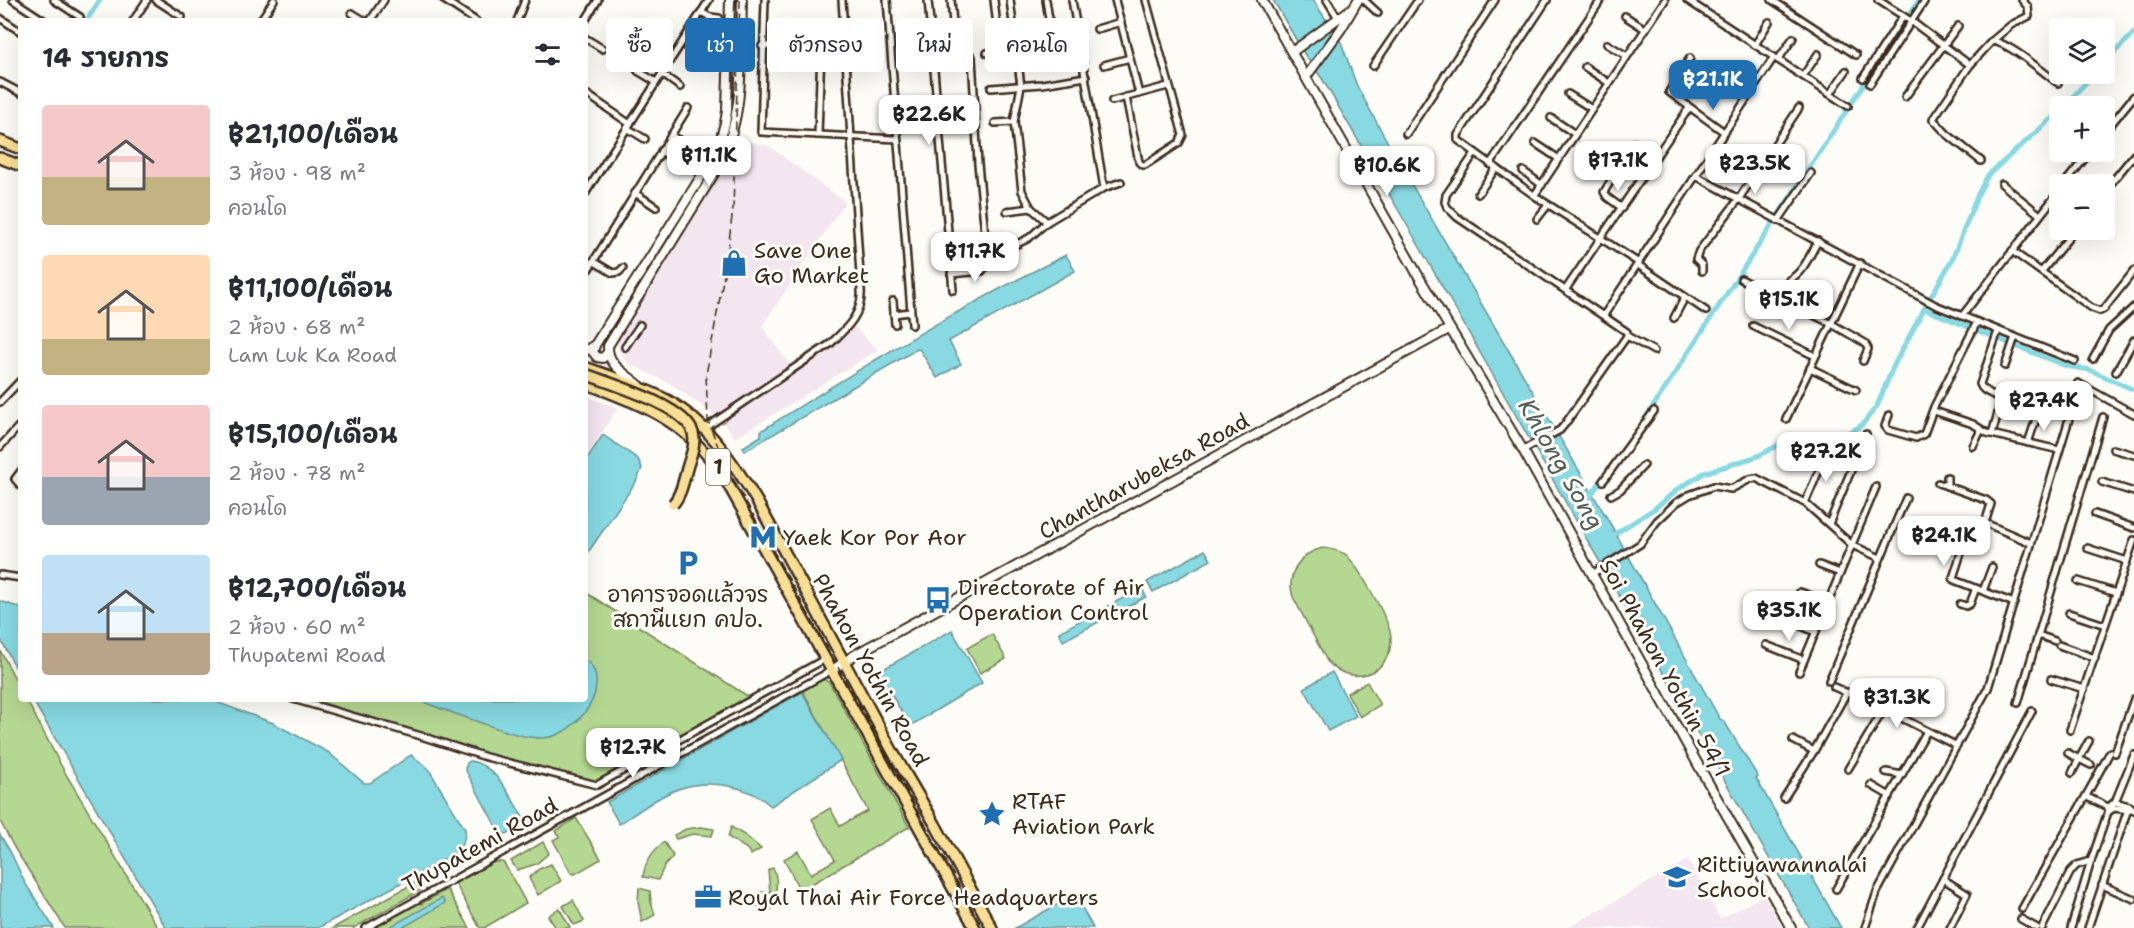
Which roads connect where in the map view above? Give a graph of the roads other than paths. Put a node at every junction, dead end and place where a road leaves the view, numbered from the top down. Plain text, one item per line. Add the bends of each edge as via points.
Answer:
1 (13, 0) edge
2 (54, 0) edge
3 (147, 0) edge
4 (156, 0) edge
5 (274, 0) edge
6 (384, 0) edge
7 (444, 0) edge
8 (525, 0) edge
9 (598, 0) edge
10 (709, 0) edge
11 (730, 0) edge
12 (742, 0) edge
13 (765, 0) edge
14 (842, 0) edge
15 (887, 0) edge
16 (928, 0) edge
17 (951, 0) edge
18 (994, 0) edge
19 (1010, 0) edge
20 (1046, 0) edge
21 (1072, 0) edge
22 (1115, 0) edge
23 (1146, 0) edge
24 (1262, 0) edge
25 (1327, 0) edge
26 (1358, 0) edge
27 (1364, 0) edge
28 (1418, 0) edge
29 (1495, 0) edge
30 (1547, 0) edge
31 (1601, 0) edge
32 (1665, 0) edge
33 (1687, 0) edge
34 (1772, 0) edge
35 (1878, 0) edge
36 (2022, 0) edge
37 (1924, 2) dead end
38 (1352, 8) junction
39 (701, 12) junction
40 (352, 13) dead end
41 (1378, 13) dead end
42 (1625, 16) dead end
43 (80, 17) dead end
44 (182, 17) dead end
45 (710, 17) joint
46 (1904, 17) junction
47 (0, 18) edge
48 (40, 18) edge
49 (135, 18) edge
50 (264, 18) edge
51 (360, 18) edge
52 (372, 18) edge
53 (471, 18) edge
54 (518, 18) edge
55 (587, 18) edge
56 (719, 18) dead end
57 (929, 18) edge
58 (952, 18) edge
59 (996, 18) edge
60 (1012, 18) edge
61 (1049, 18) edge
62 (1076, 18) edge
63 (1336, 20) junction
64 (1121, 22) junction
65 (1769, 22) dead end
66 (1911, 22) junction
67 (1958, 26) dead end
68 (1097, 29) dead end
69 (1645, 29) junction
70 (18, 30) edge
71 (1793, 38) dead end
72 (588, 40) edge
73 (1992, 41) junction
74 (1607, 44) dead end
75 (1755, 45) junction
76 (762, 46) junction
77 (1944, 46) junction
78 (603, 49) dead end
79 (1295, 50) junction
80 (1818, 54) dead end
81 (1856, 55) dead end
82 (673, 56) edge
83 (1627, 56) junction
84 (1130, 58) junction
85 (1690, 58) dead end
86 (1776, 58) junction
87 (1104, 65) dead end
88 (1970, 65) junction
89 (1373, 66) dead end
90 (1585, 67) dead end
91 (1846, 71) dead end
92 (640, 72) edge
93 (934, 72) edge
94 (973, 72) edge
95 (1019, 72) edge
96 (1085, 72) edge
97 (662, 74) joint
98 (1803, 76) junction
99 (2049, 76) edge
100 (1086, 77) junction
101 (1306, 77) junction
102 (1863, 78) dead end
103 (0, 82) edge
104 (656, 82) junction
105 (1610, 83) junction
106 (1870, 84) dead end
107 (1021, 86) junction
108 (1168, 86) junction
109 (680, 87) dead end
110 (991, 88) dead end
111 (18, 91) edge
112 (1138, 94) junction
113 (1568, 94) dead end
114 (1830, 94) junction
115 (588, 95) edge
116 (2134, 96) edge
117 (1905, 97) dead end
118 (1126, 98) junction
119 (1112, 101) dead end
120 (1848, 106) dead end
121 (688, 108) dead end
122 (1689, 108) junction
123 (1799, 108) dead end
124 (1592, 109) junction
125 (1551, 118) dead end
126 (2115, 119) edge
127 (1014, 122) junction
128 (995, 123) dead end
129 (628, 126) junction
130 (1724, 132) junction
131 (1406, 134) dead end
132 (1575, 134) junction
133 (671, 135) junction
134 (818, 135) junction
135 (852, 137) junction
136 (645, 139) dead end
137 (897, 139) junction
138 (0, 141) edge
139 (1535, 143) dead end
140 (1634, 143) dead end
141 (18, 148) edge
142 (691, 148) dead end
143 (661, 151) junction
144 (1475, 153) junction
145 (2134, 155) edge
146 (0, 158) edge
147 (1559, 159) junction
148 (1981, 161) dead end
149 (2082, 162) edge
150 (18, 165) edge
151 (1493, 166) junction
152 (685, 168) dead end
153 (1523, 171) dead end
154 (1811, 173) dead end
155 (2072, 174) edge
156 (1696, 176) junction
157 (2115, 178) edge
158 (1121, 182) dead end
159 (588, 183) edge
160 (2002, 184) dead end
161 (591, 185) junction
162 (1542, 185) junction
163 (1104, 188) junction
164 (588, 190) edge
165 (635, 193) junction
166 (1478, 194) dead end
167 (1536, 194) dead end
168 (1738, 200) junction
169 (2049, 204) edge
170 (1548, 205) junction
171 (656, 207) dead end
172 (1031, 208) junction
173 (1622, 208) junction
174 (1008, 211) dead end
175 (2040, 215) junction
176 (1537, 219) dead end
177 (1777, 220) junction
178 (1047, 222) junction
179 (1600, 240) junction
180 (2067, 240) edge
181 (1818, 241) junction
182 (1011, 247) dead end
183 (2012, 251) junction
184 (593, 261) junction
185 (1638, 264) junction
186 (1860, 264) junction
187 (623, 268) dead end
188 (588, 270) edge
189 (1702, 271) dead end
190 (2042, 271) junction
191 (2134, 271) edge
192 (951, 274) junction
193 (1741, 279) dead end
194 (1789, 280) dead end
195 (1566, 289) junction
196 (953, 290) dead end
197 (1685, 297) junction
198 (893, 301) dead end
199 (2134, 307) edge
200 (1706, 310) dead end
201 (910, 312) junction
202 (894, 314) junction
203 (1604, 315) junction
204 (1962, 316) junction
205 (1674, 318) dead end
206 (1830, 323) junction
207 (895, 324) dead end
208 (1976, 324) junction
209 (640, 325) dead end
210 (912, 325) dead end
211 (1753, 326) dead end
212 (1449, 328) junction
213 (1998, 332) junction
214 (1627, 336) junction
215 (2015, 338) junction
216 (2134, 340) edge
217 (595, 345) junction
218 (625, 347) dead end
219 (588, 349) edge
220 (1654, 351) dead end
221 (608, 352) junction
222 (1815, 356) junction
223 (2093, 359) dead end
224 (1863, 361) dead end
225 (2076, 361) dead end
226 (2005, 366) dead end
227 (588, 368) edge
228 (1810, 368) junction
229 (2116, 372) dead end
230 (588, 375) edge
231 (18, 383) edge
232 (588, 384) edge
233 (2078, 384) dead end
234 (1856, 390) dead end
235 (646, 391) junction
236 (2075, 399) dead end
237 (0, 402) edge
238 (1654, 411) dead end
239 (1934, 411) junction
240 (2038, 413) dead end
241 (2134, 414) edge
242 (1889, 415) dead end
243 (2103, 417) dead end
244 (1786, 419) dead end
245 (18, 427) edge
246 (705, 429) junction
247 (1981, 430) junction
248 (1866, 434) dead end
249 (1992, 434) junction
250 (2028, 443) junction
251 (1973, 446) dead end
252 (0, 447) edge
253 (1527, 448) junction
254 (2113, 449) dead end
255 (2059, 450) junction
256 (1826, 453) dead end
257 (2134, 455) edge
258 (1644, 465) dead end
259 (1947, 477) dead end
260 (1603, 481) dead end
261 (2102, 482) dead end
262 (1938, 483) dead end
263 (1947, 486) junction
264 (1876, 487) dead end
265 (2134, 492) edge
266 (1611, 495) dead end
267 (1906, 498) dead end
268 (1805, 503) junction
269 (673, 504) dead end
270 (2095, 514) dead end
271 (1985, 523) junction
272 (1829, 524) junction
273 (2134, 528) edge
274 (2134, 540) edge
275 (1979, 542) dead end
276 (2031, 543) junction
277 (1852, 545) junction
278 (2087, 548) dead end
279 (1962, 550) dead end
280 (1881, 558) junction
281 (2127, 561) junction
282 (1819, 565) dead end
283 (1992, 567) dead end
284 (1840, 573) junction
285 (1592, 574) junction
286 (0, 575) edge
287 (18, 578) edge
288 (2078, 581) dead end
289 (1976, 588) junction
290 (1983, 591) junction
291 (1800, 592) dead end
292 (2116, 593) junction
293 (1828, 602) junction
294 (2014, 603) junction
295 (1960, 604) dead end
296 (2069, 613) dead end
297 (1783, 618) dead end
298 (2105, 625) junction
299 (1815, 632) junction
300 (2038, 635) junction
301 (1766, 645) dead end
302 (2095, 658) junction
303 (826, 659) junction
304 (842, 659) junction
305 (1804, 660) junction
306 (832, 670) junction
307 (1798, 672) dead end
308 (2051, 679) dead end
309 (1829, 681) dead end
310 (1834, 687) dead end
311 (2084, 689) junction
312 (1847, 692) junction
313 (2134, 699) edge
314 (303, 702) edge
315 (2018, 704) dead end
316 (1884, 709) junction
317 (2032, 711) dead end
318 (2070, 730) dead end
319 (1927, 731) junction
320 (1793, 740) dead end
321 (2089, 741) dead end
322 (1957, 746) junction
323 (1814, 751) junction
324 (2068, 753) dead end
325 (2134, 755) edge
326 (2079, 759) junction
327 (2091, 765) dead end
328 (1848, 769) dead end
329 (1886, 772) dead end
330 (2072, 773) dead end
331 (1902, 775) junction
332 (1871, 785) dead end
333 (1890, 796) junction
334 (1784, 798) dead end
335 (2087, 798) junction
336 (2118, 805) junction
337 (2110, 810) junction
338 (2091, 861) junction
339 (1943, 879) junction
340 (2102, 885) junction
341 (1836, 889) dead end
342 (2134, 899) edge
343 (979, 903) junction
344 (2022, 909) dead end
345 (965, 910) junction
346 (2021, 919) dead end
347 (366, 928) edge
348 (975, 928) edge
349 (992, 928) edge
350 (1791, 928) edge
351 (1865, 928) edge
352 (1917, 928) edge
353 (1950, 928) edge
354 (2040, 928) edge
355 (2071, 928) edge
356 (2088, 928) edge

1 - 48 street
2 - 43 street
3 - 49 street
4 - 44 street
5 - 50 street
6 - 52 street
7 - 53 street
8 - 54 street
9 - 55 street
10 - 39 street
11 - 217 main road via 727,111 722,138
12 - 221 main road via 739,103 729,146 609,341
13 - 76 street
14 - 135 street
15 - 137 street
16 - 57 street
17 - 58 street
18 - 59 street
19 - 60 street
20 - 61 street
21 - 62 street
22 - 64 street
23 - 108 street
24 - 79 main road, Soi Phahon Yothin 54/1
25 - 63 street
26 - 38 main road
27 - 41 street
28 - 89 street
29 - 131 street
30 - 144 street via 1458,135 1458,140
31 - 151 street
32 - 69 street
33 - 75 street
34 - 81 street
35 - 46 street
36 - 73 street via 2029,16
37 - 66 street
38 - 63 main road
38 - 101 main road
39 - 45 street
39 - 82 street
40 - 51 street
42 - 69 street
45 - 56 street
46 - 66 street
46 - 102 street
47 - 70 street
63 - 79 main road
64 - 68 street
64 - 84 street
65 - 75 street
66 - 77 street
66 - 106 street
67 - 77 street
69 - 83 street
71 - 86 street
72 - 78 street
73 - 88 street
73 - 99 street
74 - 83 street
75 - 86 street
76 - 134 street via 761,132
76 - 134 street via 821,49
77 - 88 street
77 - 117 street
79 - 101 main road, Soi Phahon Yothin 54/1
80 - 98 street
83 - 105 street
84 - 87 street
84 - 112 street
85 - 122 street via 1669,93
86 - 98 street
86 - 130 street
88 - 148 street via 1933,118
90 - 105 street
91 - 114 street
92 - 104 street
93 - 192 street
94 - 192 street via 988,264 982,271
95 - 107 street
96 - 100 street
97 - 104 street
97 - 109 street
98 - 114 street
100 - 107 street
100 - 163 street
101 - 212 main road, Soi Phahon Yothin 54/1
103 - 111 street
104 - 129 street
105 - 124 street
107 - 110 street
107 - 127 street
108 - 112 street
108 - 118 street via 1182,138 1145,165 1139,162
112 - 118 street
113 - 124 street
114 - 120 street
115 - 129 street
116 - 126 street
118 - 119 street
121 - 133 street
122 - 130 street
122 - 173 street
123 - 168 street
124 - 132 street
125 - 132 street
127 - 128 street
127 - 172 street via 1022,191
129 - 136 street
129 - 161 street
130 - 156 street
132 - 147 street
133 - 142 street
133 - 143 street
134 - 135 street
135 - 137 street
135 - 246 street via 862,295 855,317 821,351
137 - 201 street
138 - 141 main road
139 - 147 street
140 - 173 street via 1605,192
143 - 152 street
143 - 165 street
144 - 151 street
144 - 195 street via 1446,195 1449,210
145 - 157 street
146 - 150 main road
147 - 162 street
149 - 155 street
151 - 166 street
151 - 170 street
153 - 162 street
154 - 177 street
156 - 168 street
156 - 185 street
158 - 163 street
159 - 161 street
160 - 175 street
161 - 164 street
162 - 167 street
163 - 178 street
165 - 171 street
165 - 184 street
168 - 177 street
168 - 189 street via 1696,256
169 - 175 street
170 - 176 street
170 - 179 street
172 - 174 street
172 - 178 street
173 - 179 street
175 - 183 street
177 - 181 street
178 - 182 street
179 - 185 street
179 - 195 street
180 - 190 street
181 - 186 street
181 - 194 street via 1801,269
183 - 190 street
183 - 204 street
184 - 187 street via 613,273
184 - 188 street
185 - 197 street
185 - 203 street
186 - 204 street
186 - 206 street
190 - 191 street via 2100,311
192 - 196 street
193 - 206 street
195 - 203 street
197 - 200 street
197 - 205 street
198 - 202 street
199 - 223 street via 2109,330
201 - 202 street
201 - 210 street
202 - 207 street
203 - 214 street via 1626,330
204 - 208 street
206 - 222 street
206 - 224 street via 1867,344
208 - 213 street
208 - 239 street
209 - 218 street
211 - 222 street
212 - 253 main road, Soi Phahon Yothin 54/1
212 - 304 main road, Chantharubeksa Road
213 - 215 street
213 - 249 street via 1980,384 2001,402
214 - 220 street
214 - 253 street via 1560,430
215 - 225 street
215 - 226 street
216 - 229 street
217 - 219 main road
217 - 221 main road via 593,352 597,357 603,358
221 - 235 main road via 613,364
222 - 228 street
227 - 235 main road, Phahon Yothin Road / 1
228 - 234 street
228 - 244 street
230 - 269 main road, bridge via 661,405 688,423 693,431 693,447
231 - 237 street
232 - 303 main road, Phahon Yothin Road / 1 via 658,413 709,454
233 - 241 street
235 - 246 main road, Phahon Yothin Road / 1 via 680,408
236 - 255 street
238 - 260 street
239 - 242 street via 1924,434 1916,438 1886,429
239 - 247 street
240 - 250 street
243 - 300 street
245 - 252 street
246 - 304 main road, Phahon Yothin Road / 1 via 744,480
247 - 249 street
247 - 251 street
248 - 272 street
249 - 250 street
250 - 255 street
253 - 285 main road, Soi Phahon Yothin 54/1
254 - 257 street
255 - 276 street
256 - 268 street
258 - 266 street
259 - 263 street
261 - 265 street
262 - 263 street
263 - 271 street via 1990,502
264 - 277 street
267 - 280 street
268 - 272 street
268 - 285 street via 1756,478 1731,489 1714,486 1676,503 1640,544
270 - 273 street
271 - 275 street
271 - 276 street
272 - 277 street
274 - 281 street
276 - 294 street
277 - 280 street
277 - 284 street
278 - 281 street
279 - 289 street via 1953,579
280 - 309 street
281 - 292 street
282 - 284 street
283 - 290 street
284 - 293 street
285 - 350 main road, Soi Phahon Yothin 54/1
286 - 287 street
288 - 292 street
289 - 290 street
289 - 295 street via 1969,606
290 - 294 street
291 - 293 street
292 - 298 street
293 - 299 street
294 - 322 street via 1988,688
296 - 298 street
297 - 299 street
298 - 302 street
299 - 305 street
300 - 302 street
300 - 315 street
301 - 305 street
302 - 311 street
303 - 304 main road, Chantharubeksa Road
303 - 306 main road, Phahon Yothin Road
303 - 314 street, Thupatemi Road via 597,785 486,757
304 - 306 main road, Chantharubeksa Road
304 - 343 main road, Phahon Yothin Road
305 - 307 street
306 - 345 main road, Phahon Yothin Road
306 - 347 street, Thupatemi Road
308 - 311 street
310 - 312 street
311 - 318 street
312 - 316 street
312 - 323 street
313 - 335 street via 2113,752
316 - 319 street
316 - 328 street
317 - 339 street
319 - 322 street
319 - 331 street
320 - 323 street
321 - 326 street
322 - 351 street via 1877,892
323 - 334 street
324 - 326 street
325 - 336 street
326 - 327 street
326 - 330 street
329 - 331 street
331 - 333 street
332 - 333 street
333 - 341 street
335 - 337 street
335 - 344 street
336 - 337 street
336 - 340 street via 2128,808
337 - 338 street
338 - 354 street via 2071,871
338 - 355 street
339 - 352 street
339 - 353 street via 1967,894
340 - 342 street
340 - 356 street
343 - 345 main road
343 - 349 main road, Phahon Yothin Road
345 - 348 main road, Phahon Yothin Road
346 - 354 street

